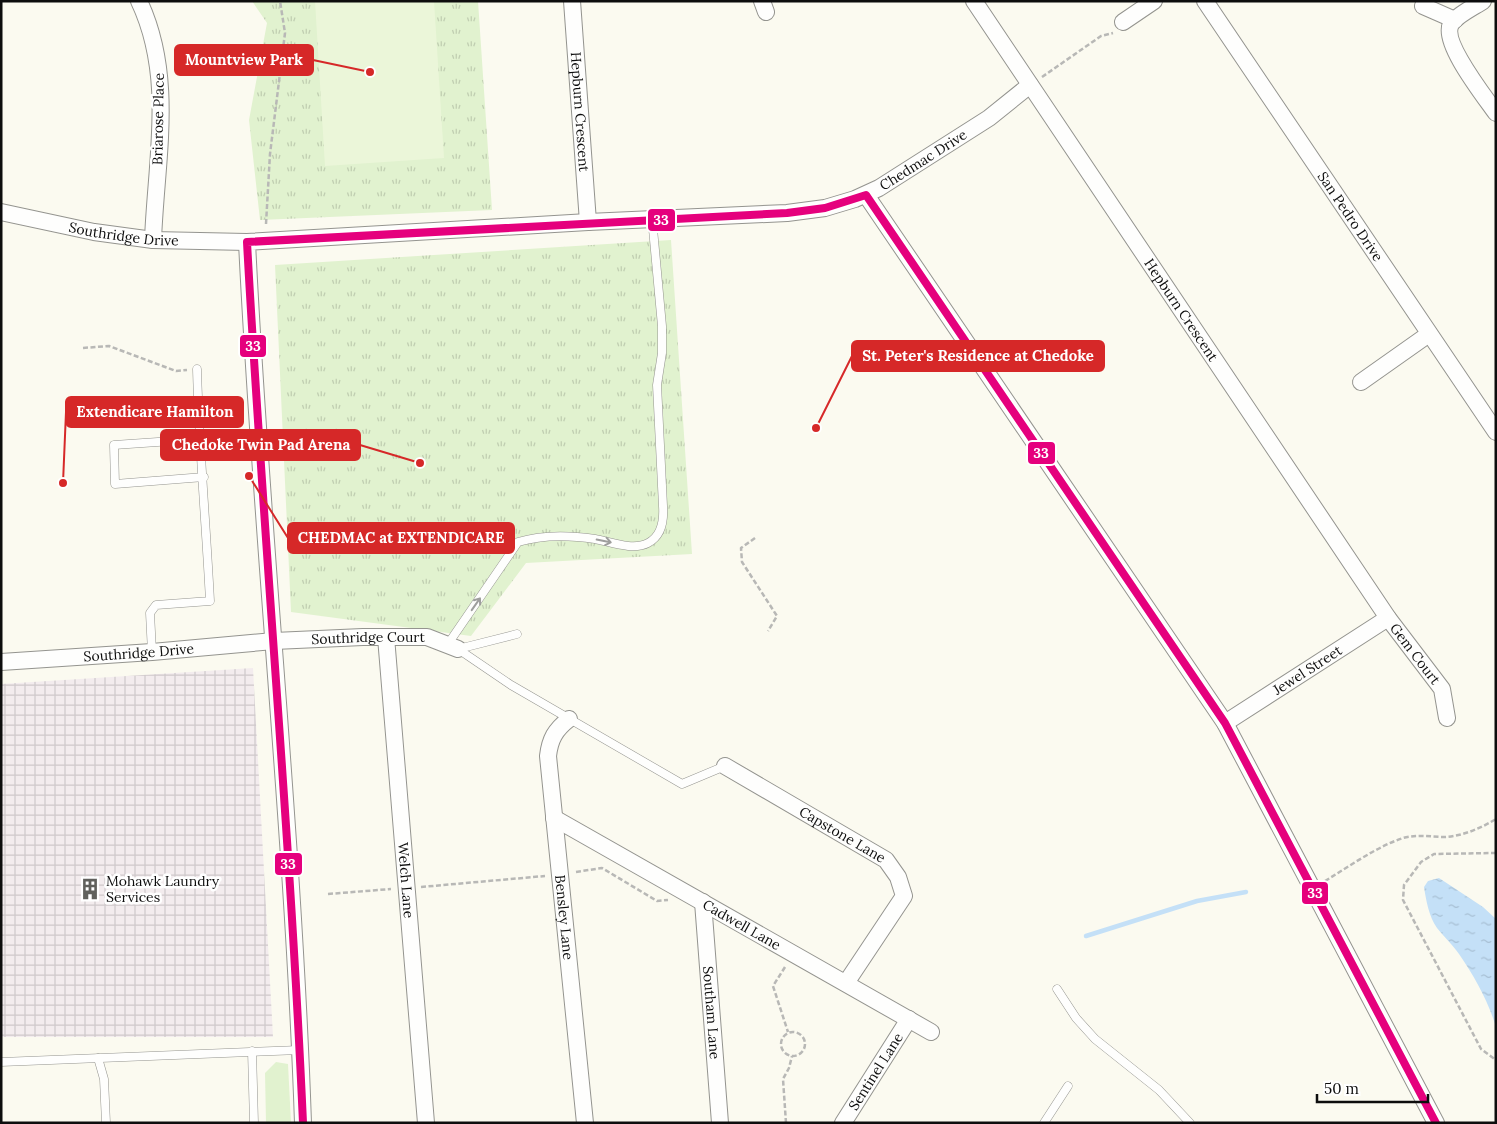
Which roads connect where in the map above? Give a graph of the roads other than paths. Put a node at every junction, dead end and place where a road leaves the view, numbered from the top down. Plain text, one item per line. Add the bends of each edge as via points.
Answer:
1 (139, 1) edge
2 (572, 1) edge
3 (974, 1) edge
4 (1154, 1) edge
5 (1204, 1) edge
6 (1483, 1) edge
7 (1423, 6) dead end
8 (1456, 20) junction
9 (1120, 28) road end
10 (1030, 85) junction
11 (1496, 113) edge
12 (866, 195) junction
13 (1, 212) edge
14 (652, 218) junction
15 (588, 222) junction
16 (153, 240) junction
17 (247, 242) junction
18 (1430, 334) junction
19 (197, 369) road end
20 (1361, 382) dead end
21 (1494, 424) edge
22 (258, 435) junction
23 (199, 438) junction
24 (204, 477) junction
25 (1388, 618) junction
26 (517, 634) dead end
27 (386, 637) junction
28 (274, 641) junction
29 (453, 647) junction
30 (152, 652) junction
31 (1, 662) edge
32 (1447, 718) dead end
33 (569, 719) junction
34 (1225, 723) junction
35 (725, 766) joint
36 (554, 818) junction
37 (699, 900) junction
38 (846, 983) junction
39 (1057, 989) dead end
40 (909, 1019) junction
41 (931, 1032) dead end
42 (252, 1050) junction
43 (300, 1050) junction
44 (98, 1058) junction
45 (1, 1062) edge
46 (1068, 1086) dead end
47 (106, 1123) edge
48 (254, 1123) edge
49 (303, 1123) edge
50 (426, 1123) edge
51 (585, 1123) edge
52 (720, 1123) edge
53 (843, 1123) edge
54 (1044, 1123) edge
55 (1190, 1123) edge
56 (1436, 1123) edge

1 - 16 street, Briarose Place via 150,25 161,86
2 - 15 street, Hepburn Crescent
3 - 10 street, Hepburn Crescent
4 - 9 street
5 - 18 street, San Pedro Drive
6 - 8 street
7 - 8 street
8 - 11 street via 1449,34 1454,49
10 - 12 street, Chedmac Drive via 989,118
10 - 25 street, Hepburn Crescent
12 - 14 street, Chedmac Drive via 825,208 786,213
12 - 34 street
13 - 16 street, Southridge Drive via 94,232
14 - 15 street, Chedmac Drive
29 -> 14 lane via 518,542 550,535 636,547 654,540 660,533 664,518 657,385 662,326
15 - 17 street, Chedmac Drive
16 - 17 street, Southridge Drive
17 - 22 street
18 - 20 street
18 - 21 street, San Pedro Drive
19 - 23 lane
22 - 23 lane
22 - 28 street
23 - 24 lane
23 - 24 lane via 114,445 115,484
24 - 30 lane via 210,601 156,605 150,613
25 - 32 street, Gem Court via 1442,689
25 - 34 street, Jewel Street
26 - 29 lane
27 - 28 street, Southridge Court
27 - 29 street, Southridge Court via 427,637
27 - 50 street, Welch Lane
28 - 30 street, Southridge Drive
28 - 43 street
29 - 33 lane
30 - 31 street, Southridge Drive
33 - 35 lane via 682,784
33 - 36 street, Bensley Lane via 550,740 548,756
34 - 56 street
35 - 38 street, Capstone Lane via 886,860 898,877 904,896
36 - 37 street, Cadwell Lane
36 - 51 street, Bensley Lane
37 - 38 street, Cadwell Lane
37 - 52 street, Southam Lane
38 - 40 street, Cadwell Lane
39 - 55 lane via 1095,1039 1159,1090
40 - 41 street, Cadwell Lane
40 - 53 street, Sentinel Lane
42 - 43 lane
42 - 44 lane
42 - 48 lane
43 - 49 street
44 - 45 lane
44 - 47 lane via 104,1079
46 - 54 lane

